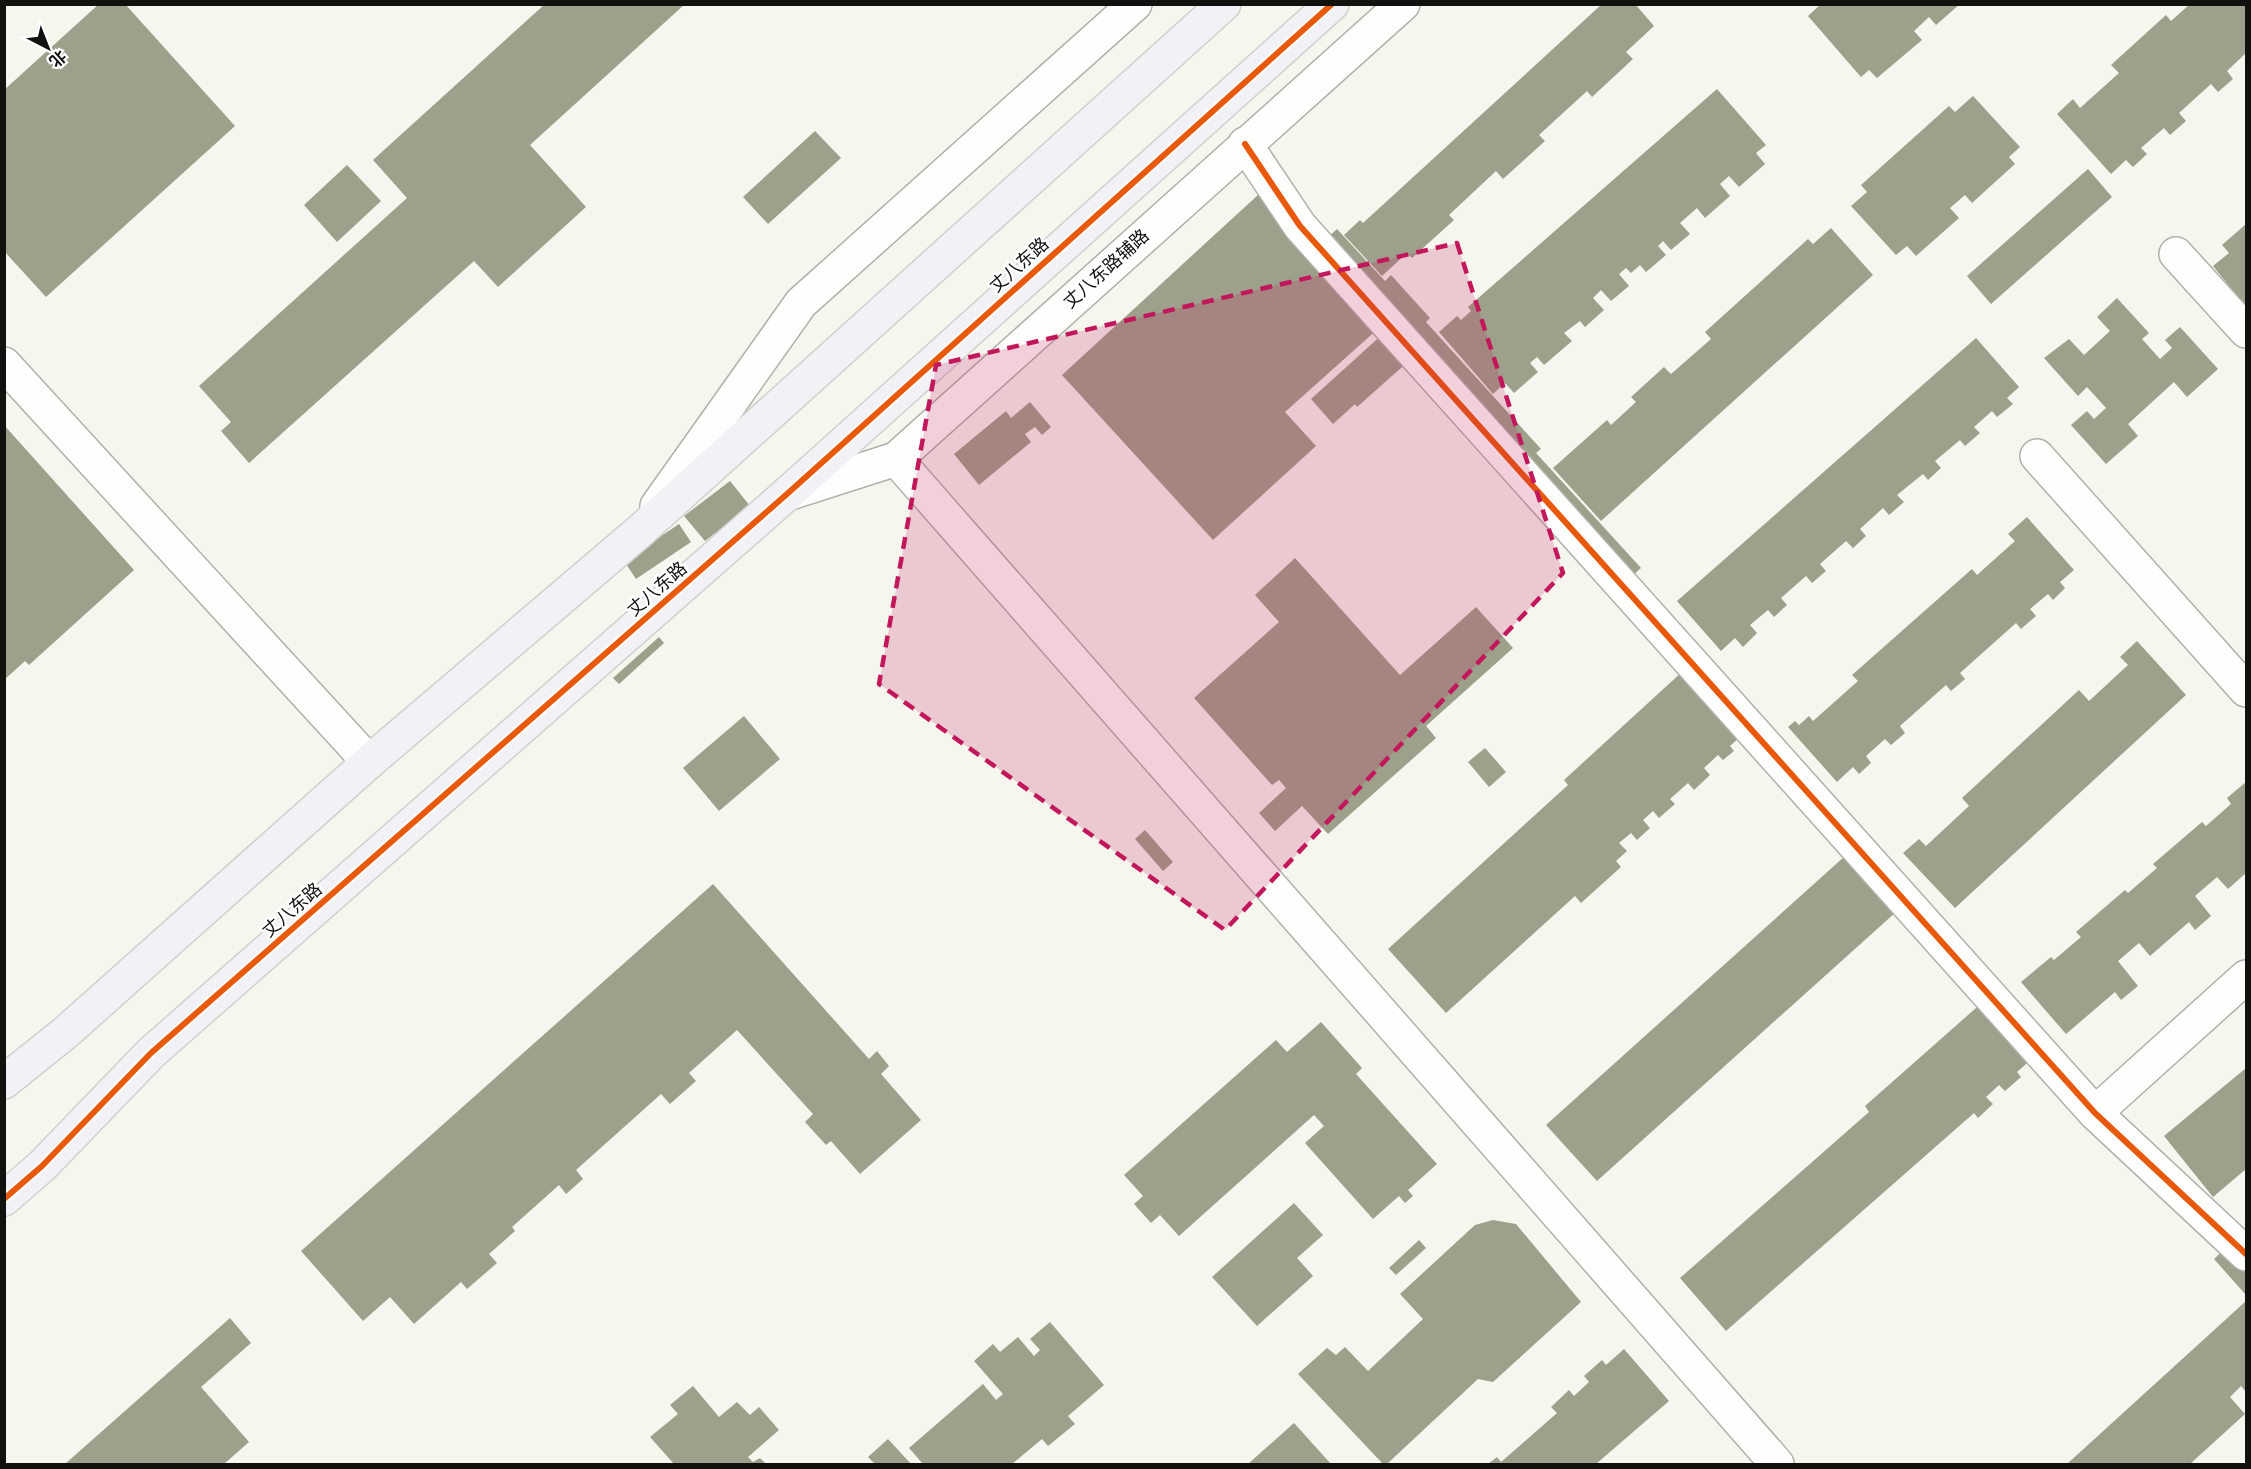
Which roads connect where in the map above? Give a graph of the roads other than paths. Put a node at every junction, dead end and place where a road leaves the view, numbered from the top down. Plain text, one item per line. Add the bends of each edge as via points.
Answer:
1 (1135, 4) edge
2 (1224, 4) edge
3 (1332, 4) edge
4 (1403, 4) edge
5 (1245, 144) junction
6 (2176, 254) dead end
7 (2247, 331) edge
8 (4, 364) edge
9 (2037, 456) dead end
10 (896, 459) junction
11 (787, 495) junction
12 (640, 531) junction
13 (2247, 690) edge
14 (369, 762) junction
15 (2247, 977) edge
16 (4, 1082) edge
17 (2095, 1113) junction
18 (4, 1199) edge
19 (2247, 1254) edge
20 (1777, 1464) edge

1 - 12 street via 801,303
2 - 12 main road
3 - 11 main road, 丈八东路
4 - 5 street, 丈八东路辅路
5 - 10 street, 丈八东路辅路
5 - 17 street via 1300,226
6 - 7 street
8 - 14 street
9 - 13 street
10 - 11 street, 丈八东路辅路
10 - 20 street
11 - 18 main road, 丈八东路 via 151,1053 42,1166
12 - 14 main road
14 - 16 main road via 65,1033
15 - 17 street
17 - 19 street

